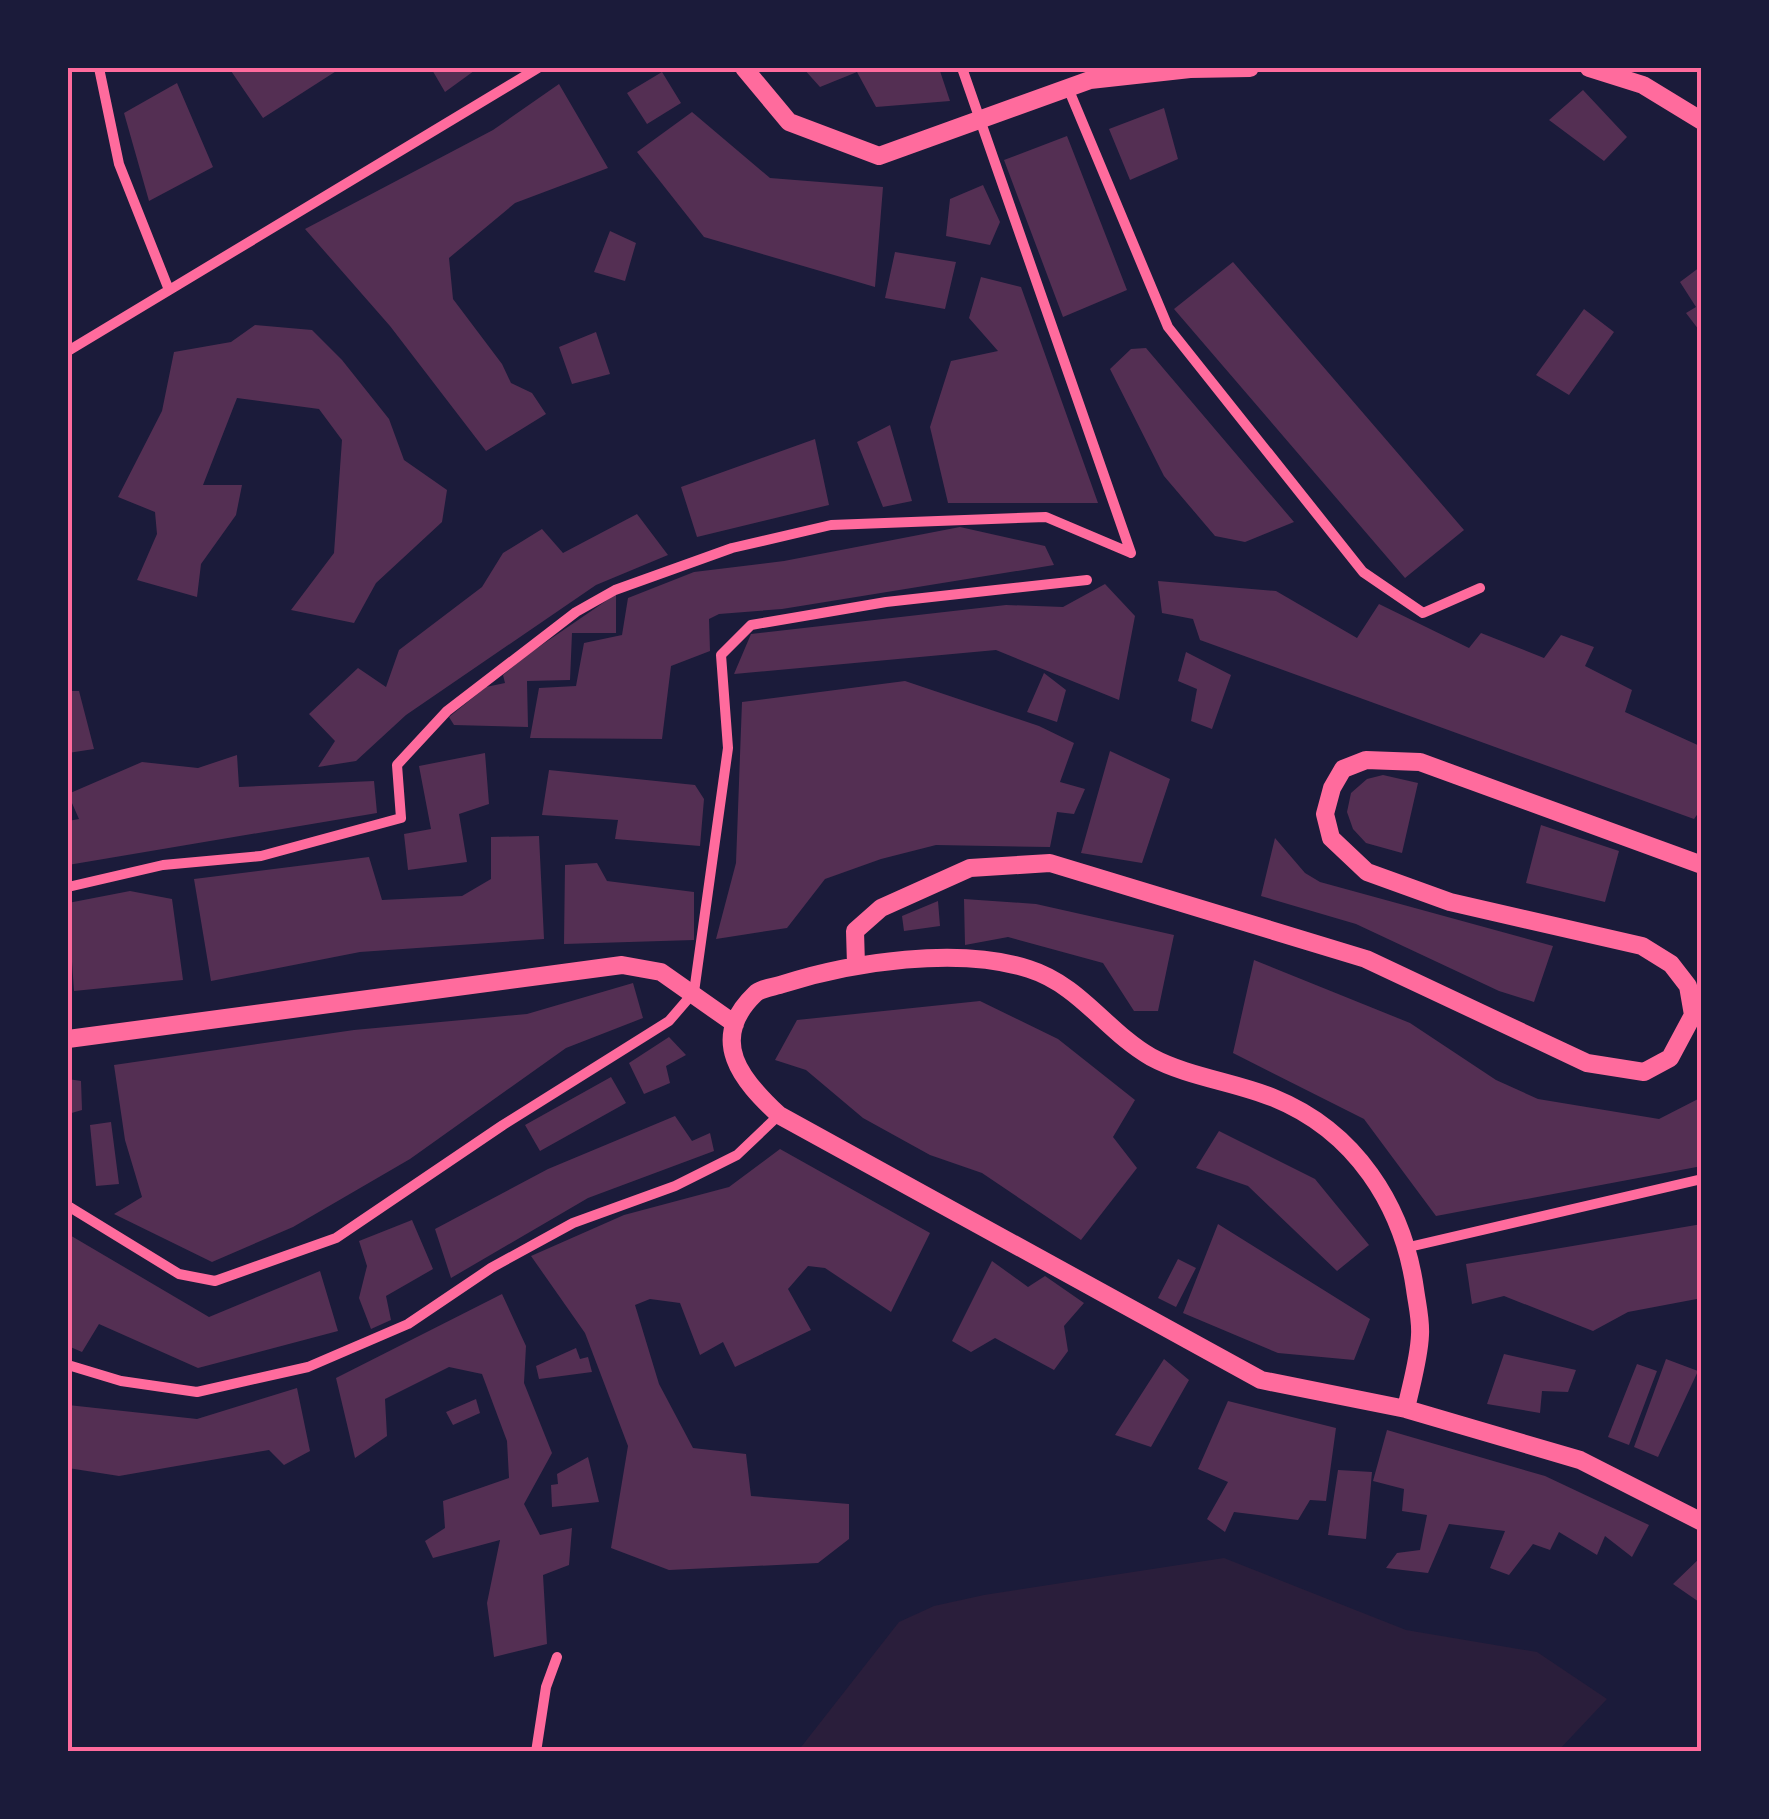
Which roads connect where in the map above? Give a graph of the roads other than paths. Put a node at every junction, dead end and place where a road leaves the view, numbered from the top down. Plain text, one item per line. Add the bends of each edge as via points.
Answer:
1 (99, 68) edge
2 (538, 68) edge
3 (744, 68) edge
4 (962, 68) edge
5 (1250, 68) edge
6 (1589, 68) edge
7 (1068, 88) junction
8 (978, 121) junction
9 (1702, 121) edge
10 (168, 290) junction
11 (68, 351) edge
12 (1087, 580) dead end
13 (1480, 588) dead end
14 (1702, 865) edge
15 (68, 888) edge
16 (856, 964) junction
17 (694, 992) junction
18 (735, 1024) junction
19 (68, 1039) edge
20 (779, 1114) junction
21 (1702, 1180) edge
22 (68, 1206) edge
23 (1409, 1247) junction
24 (68, 1365) edge
25 (1406, 1409) junction
26 (1702, 1522) edge
27 (557, 1656) dead end
28 (536, 1752) edge

1 - 10 street via 119,164
2 - 10 street
3 - 8 street via 788,122 879,156
4 - 8 street
5 - 7 street via 1190,68
6 - 9 street via 1643,86
7 - 8 street
7 - 13 street via 1168,327 1363,572 1423,612
8 - 15 street via 1131,553 1046,518 831,525 732,548 615,590 470,692 397,765 401,818 261,856 162,865
10 - 11 street
12 - 17 street via 751,624 721,655 728,748
14 - 16 street via 1420,762 1366,760 1343,769 1332,788 1325,814 1331,838 1367,872 1450,902 1642,946 1671,964 1688,986 1693,1015 1670,1058 1644,1072 1587,1062 1366,959 1050,863 970,868 881,908 856,930
16 - 18 street via 756,992
16 - 23 street via 984,959 1064,984 1151,1057 1276,1098 1334,1134 1377,1180
17 - 18 street
17 - 19 street via 662,972 622,965
17 - 22 street via 669,1021 336,1238 215,1281 179,1274
18 - 20 street via 732,1053 745,1084
20 - 24 street via 737,1155 675,1186 572,1223 408,1324 308,1367 198,1392 121,1382
20 - 25 street via 1261,1380
21 - 23 street
23 - 25 street via 1421,1332
25 - 26 street via 1580,1460
27 - 28 street

